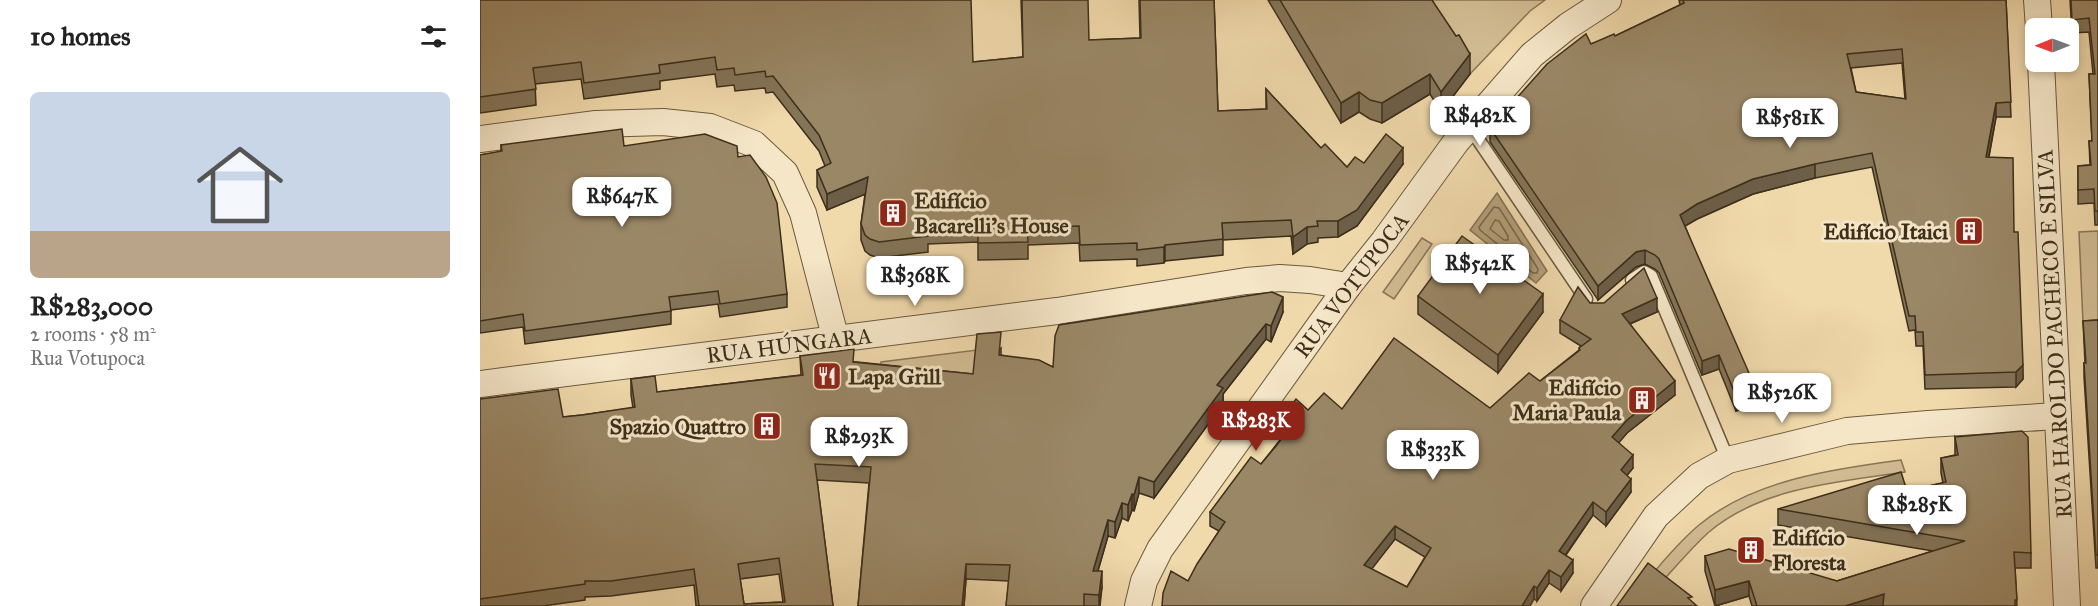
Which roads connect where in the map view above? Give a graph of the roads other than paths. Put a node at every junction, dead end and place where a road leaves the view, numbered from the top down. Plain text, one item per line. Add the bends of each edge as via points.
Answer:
1 (1608, 0) edge
2 (2037, 0) edge
3 (2038, 18) edge
4 (2041, 72) edge
5 (1469, 126) junction
6 (480, 139) edge
7 (1348, 286) junction
8 (1625, 287) edge
9 (1594, 309) edge
10 (836, 340) junction
11 (480, 384) edge
12 (2058, 416) junction
13 (1728, 460) junction
14 (1138, 606) edge
15 (1594, 606) edge
16 (2067, 606) edge

1 - 5 street, RUA VOTUPOCA via 1532,55
2 - 3 street
4 - 12 street, RUA HAROLDO PACHECO E SILVA
5 - 7 street, RUA VOTUPOCA
5 - 9 lane
6 - 10 street via 596,124 663,122 710,127 754,144 785,173 803,213
7 - 10 street, RUA HÚNGARA via 1280,278 1246,281
7 - 14 street, RUA VOTUPOCA via 1160,549 1144,581
8 - 13 lane via 1644,272 1651,276
10 - 11 street, RUA HÚNGARA
12 - 13 street via 1847,431
12 - 16 street, RUA HAROLDO PACHECO E SILVA
13 - 15 street via 1699,476 1656,516

